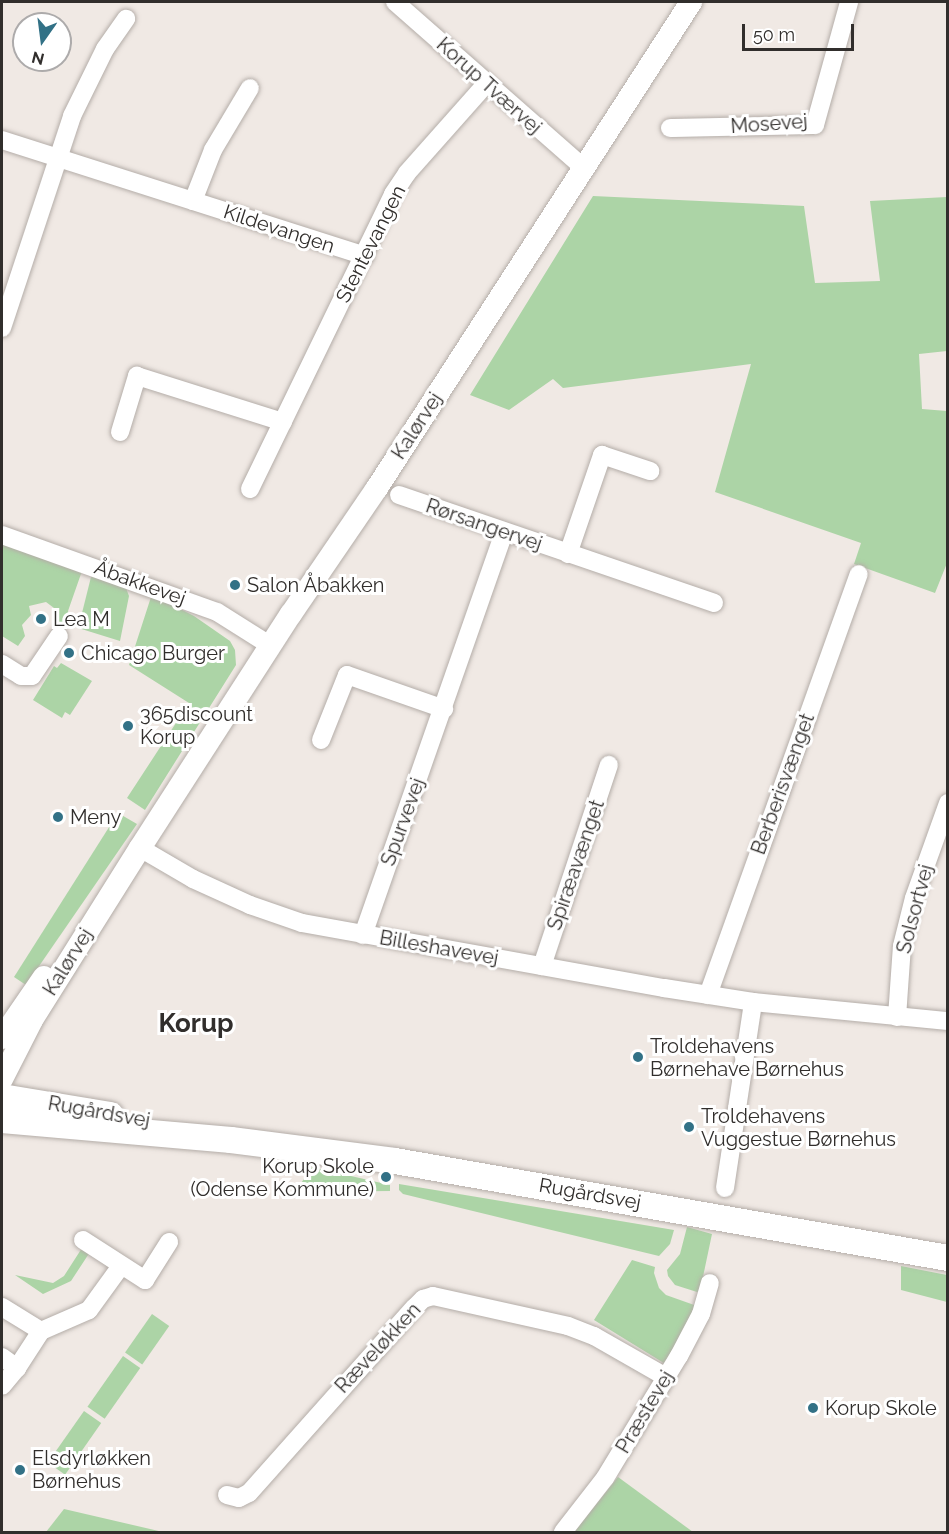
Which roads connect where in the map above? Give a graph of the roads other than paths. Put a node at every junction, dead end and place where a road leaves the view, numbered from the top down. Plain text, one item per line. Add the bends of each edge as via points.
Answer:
1 (395, 2) edge
2 (691, 2) edge
3 (849, 2) edge
4 (126, 19) dead end
5 (486, 84) junction
6 (250, 88) dead end
7 (670, 128) dead end
8 (2, 140) edge
9 (58, 158) junction
10 (585, 169) junction
11 (193, 201) junction
12 (365, 256) junction
13 (2, 328) edge
14 (283, 422) junction
15 (120, 432) dead end
16 (650, 471) dead end
17 (250, 489) dead end
18 (399, 495) dead end
19 (504, 533) junction
20 (2, 535) edge
21 (568, 554) junction
22 (859, 574) dead end
23 (714, 603) dead end
24 (59, 636) dead end
25 (271, 646) junction
26 (2, 664) edge
27 (444, 709) junction
28 (321, 741) dead end
29 (609, 765) dead end
30 (948, 803) edge
31 (140, 848) junction
32 (363, 935) junction
33 (542, 966) junction
34 (708, 995) junction
35 (753, 1002) junction
36 (897, 1017) junction
37 (948, 1021) edge
38 (2, 1038) edge
39 (2, 1079) edge
40 (2, 1097) edge
41 (2, 1110) edge
42 (2, 1120) edge
43 (161, 1123) junction
44 (231, 1140) junction
45 (725, 1188) dead end
46 (83, 1240) dead end
47 (169, 1242) dead end
48 (948, 1258) edge
49 (121, 1266) junction
50 (710, 1283) dead end
51 (2, 1307) edge
52 (41, 1331) junction
53 (2, 1357) edge
54 (17, 1368) junction
55 (666, 1377) junction
56 (2, 1386) edge
57 (227, 1495) dead end
58 (563, 1533) edge

1 - 5 street, Korup Tværvej
2 - 10 street, Kalørvej
3 - 7 street, Mosevej via 815,125
4 - 9 street via 87,82
5 - 10 street, Korup Tværvej
5 - 12 street, Stentevangen via 407,173 393,194
6 - 11 street via 213,150
8 - 9 street, Kildevangen
9 - 11 street, Kildevangen
9 - 13 street
10 - 25 street, Kalørvej
11 - 12 street, Kildevangen
12 - 14 street, Stentevangen
14 - 15 street via 137,376
14 - 17 street, Stentevangen
16 - 21 street, Rørsangervej via 602,455
18 - 19 street, Rørsangervej
19 - 21 street, Rørsangervej
19 - 27 street, Spurvevej
20 - 25 street, Åbakkevej via 217,612
21 - 23 street, Rørsangervej
22 - 34 street, Berberisvænget
24 - 26 street via 32,676 21,676
25 - 31 street, Kalørvej
27 - 28 street via 347,675
27 - 32 street, Spurvevej
29 - 33 street, Spiræavænget
30 - 36 street, Solsortvej via 914,898 902,946
31 - 32 street, Billeshavevej via 193,879 250,905 302,923
31 - 38 street, Kalørvej
31 - 39 street, Kalørvej via 32,1020
32 - 33 street, Billeshavevej
33 - 34 street, Billeshavevej
34 - 35 street, Billeshavevej
35 - 36 street, Billeshavevej
35 - 45 street
36 - 37 street, Billeshavevej
40 - 43 main road, Rugårdsvej
41 - 43 main road
42 - 44 main road, Rugårdsvej
43 - 44 main road, Rugårdsvej
44 - 48 main road, Rugårdsvej via 395,1161
46 - 49 street
47 - 49 street via 145,1280
49 - 52 street via 89,1310
50 - 55 street, Præstevej via 697,1324
51 - 52 street
52 - 54 street
53 - 54 street
54 - 56 street
55 - 57 street, Ræveløkken via 594,1336 568,1326 433,1296 414,1308 249,1493 239,1498
55 - 58 street, Præstevej via 605,1478

